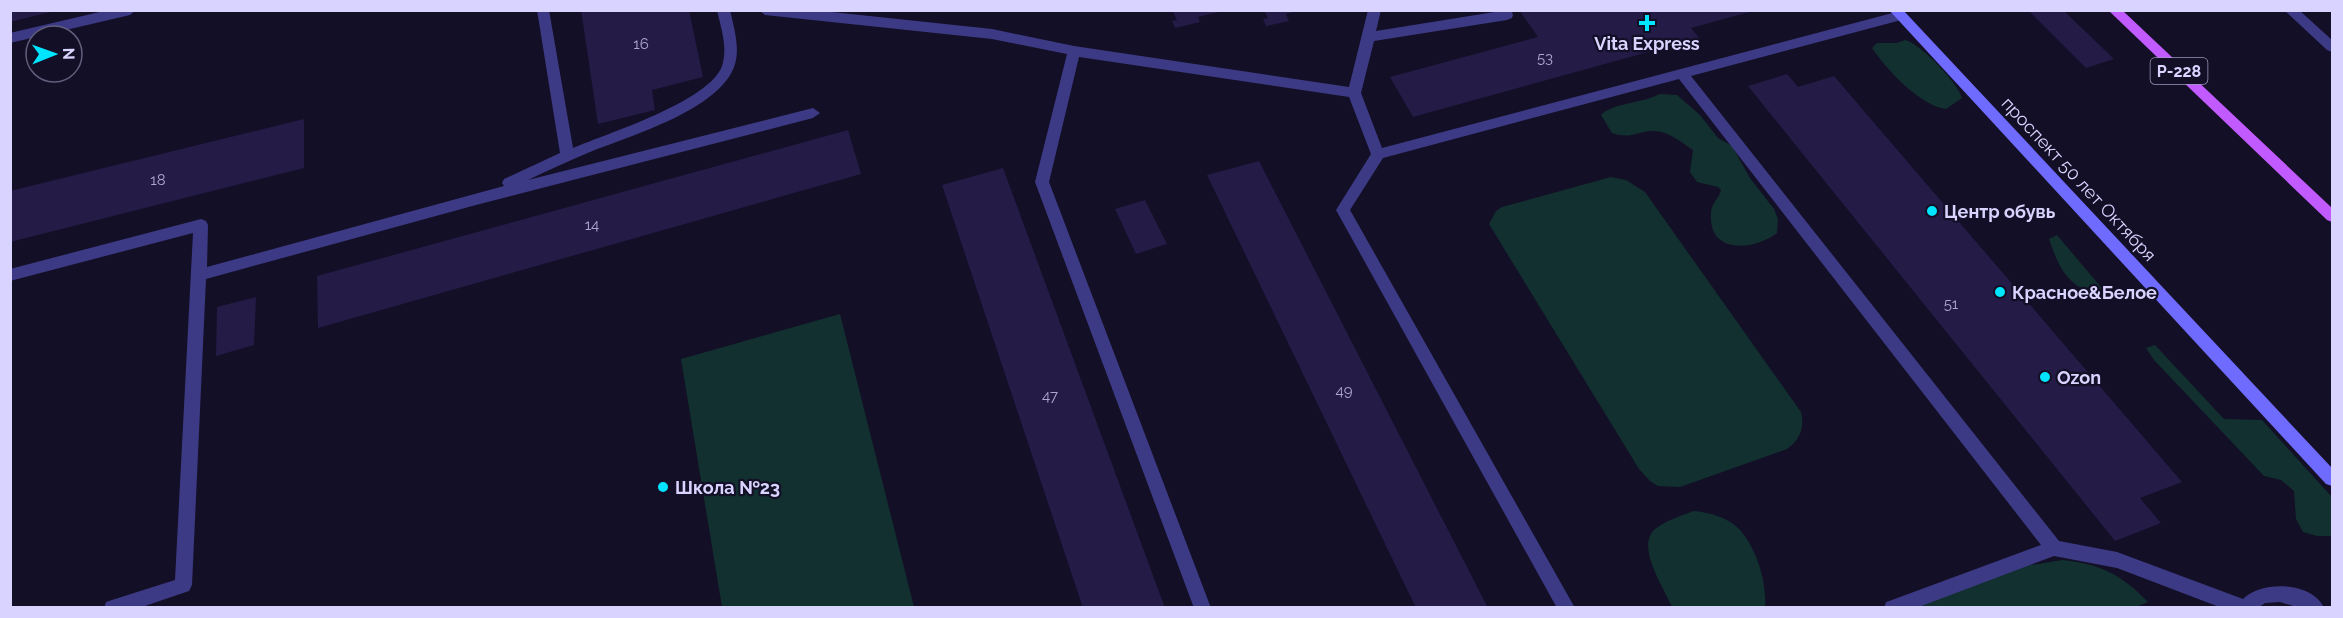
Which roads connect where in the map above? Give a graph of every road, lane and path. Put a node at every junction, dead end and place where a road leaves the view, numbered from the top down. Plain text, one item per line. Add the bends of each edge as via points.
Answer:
1 (130, 10) edge
2 (543, 10) edge
3 (723, 10) edge
4 (765, 10) edge
5 (1375, 10) edge
6 (2114, 10) edge
7 (2290, 10) edge
8 (1897, 13) edge
9 (1507, 15) dead end
10 (1368, 37) junction
11 (10, 38) edge
12 (2332, 47) edge
13 (1074, 51) junction
14 (1682, 74) junction
15 (1354, 93) junction
16 (813, 113) dead end
17 (1378, 154) junction
18 (567, 156) junction
19 (476, 199) junction
20 (2332, 216) edge
21 (10, 275) edge
22 (199, 275) junction
23 (2332, 479) edge
24 (2054, 548) junction
25 (112, 608) edge
26 (1203, 608) edge
27 (1567, 608) edge
28 (1892, 608) edge
29 (2245, 608) edge
30 (2316, 608) edge

1 - 11 lane
2 - 18 lane
3 - 18 lane via 730,57 725,73 714,86 658,117
4 - 13 lane via 992,34
5 - 10 lane
6 - 20 main road, Р-228
7 - 12 lane
8 - 14 lane
8 - 23 street, проспект 50 лет Октября
9 - 10 lane
10 - 15 lane
13 - 15 lane
13 - 26 lane via 1042,182
14 - 17 lane
14 - 24 lane
15 - 17 lane
16 - 19 lane
17 - 27 lane via 1343,210
18 - 19 lane
19 - 22 lane
21 - 22 lane via 201,225
22 - 25 lane via 183,585
24 - 28 lane
24 - 29 lane via 2117,560
29 - 30 lane via 2253,599 2280,593

